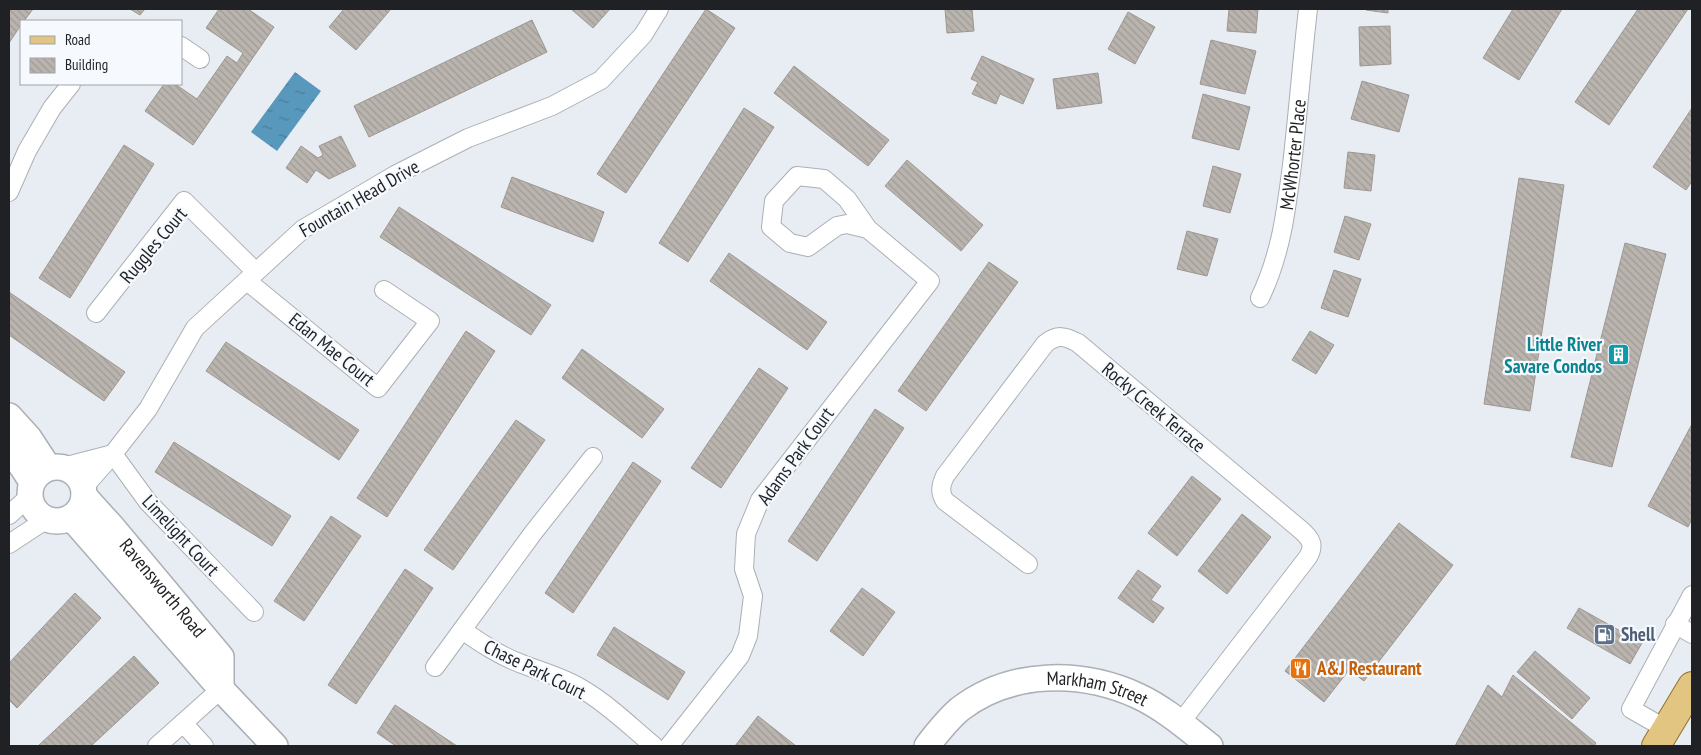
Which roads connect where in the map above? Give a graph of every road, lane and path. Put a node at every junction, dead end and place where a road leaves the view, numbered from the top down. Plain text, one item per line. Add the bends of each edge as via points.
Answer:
1 (659, 9) edge
2 (1308, 9) edge
3 (182, 47) edge
4 (200, 59) dead end
5 (70, 85) edge
6 (9, 192) edge
7 (868, 229) junction
8 (251, 276) junction
9 (384, 290) dead end
10 (1260, 298) dead end
11 (96, 313) dead end
12 (9, 416) edge
13 (9, 447) edge
14 (113, 454) junction
15 (593, 457) dead end
16 (43, 478) junction
17 (84, 491) junction
18 (9, 515) edge
19 (58, 519) junction
20 (9, 544) edge
21 (1028, 564) dead end
22 (1692, 595) edge
23 (254, 612) dead end
24 (1675, 624) junction
25 (462, 630) junction
26 (1692, 634) edge
27 (435, 667) dead end
28 (1692, 686) edge
29 (221, 689) junction
30 (1181, 722) junction
31 (183, 723) junction
32 (1661, 738) edge
33 (157, 746) edge
34 (204, 746) edge
35 (275, 746) edge
36 (654, 746) edge
37 (670, 746) edge
38 (927, 746) edge
39 (1210, 746) edge

1 - 8 street, Fountain Head Drive via 643,35 602,80 552,106 468,138 394,175 303,228
2 - 10 street, McWhorter Place via 1284,225
3 - 4 street
5 - 6 street via 52,108 27,151
7 - 7 street, Adams Park Court via 847,199 824,179 797,176 774,201 771,227 790,243 808,247 837,226 847,224
7 - 37 street, Adams Park Court via 930,281 760,500 746,534 744,569 753,596 748,636 740,656
8 - 9 street, Edan Mae Court via 378,388 430,321
8 - 11 street, Ruggles Court via 184,201
8 - 14 street, Fountain Head Drive via 195,328 148,409
12 - 16 main road, Ravensworth Road via 29,438
13 - 16 main road, Ravensworth Road
14 - 16 street
14 - 17 street, Fountain Head Drive
14 - 23 street, Limelight Court via 148,502
15 - 25 street, Chase Park Court
16 - 17 main road, Ravensworth Road via 76,474
16 - 18 street
16 - 19 main road, Ravensworth Road via 33,506 40,516
17 - 19 main road via 80,508
17 - 29 main road, Ravensworth Road via 221,657
19 - 20 street
19 - 29 main road, Ravensworth Road via 77,524
21 - 30 street, Rocky Creek Terrace via 947,503 940,489 945,476 1045,344 1060,336 1078,343 1301,530 1312,543 1308,557
22 - 24 street
24 - 26 street
24 - 32 street via 1631,708
25 - 27 street, Chase Park Court
25 - 36 street, Chase Park Court via 484,646 520,664 550,673 582,689
28 - 32 main road
29 - 31 street
29 - 35 main road, Ravensworth Road
30 - 38 main road, Markham Street via 1138,696 1106,686 1064,677 1028,679 974,700 951,718
30 - 39 main road, Markham Street
31 - 33 street
31 - 34 street

